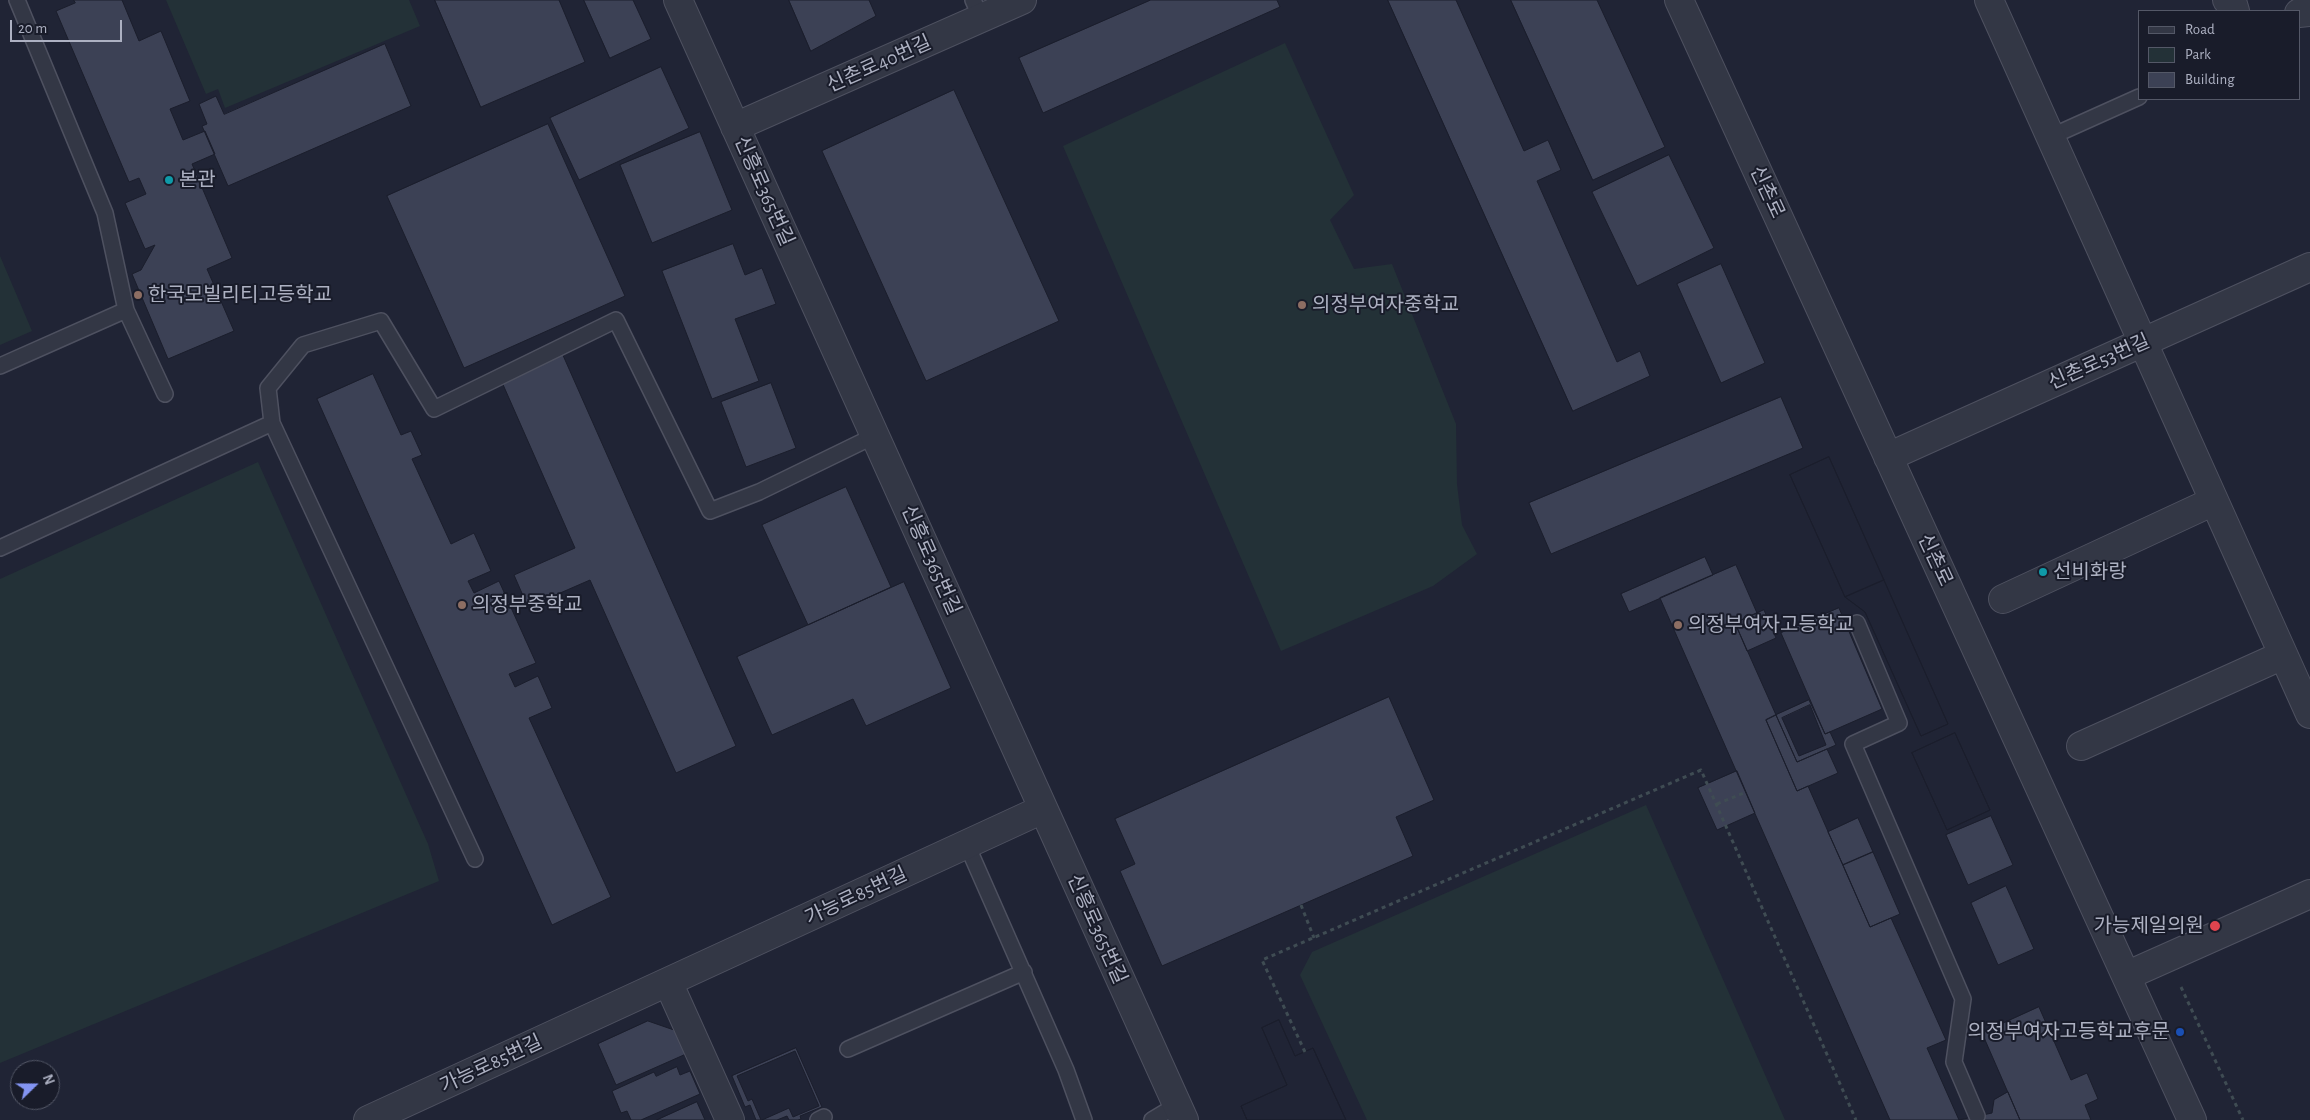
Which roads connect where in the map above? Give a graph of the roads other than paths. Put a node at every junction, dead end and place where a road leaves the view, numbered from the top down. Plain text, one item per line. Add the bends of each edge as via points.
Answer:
1 (17, 0) edge
2 (678, 0) edge
3 (1022, 0) edge
4 (1679, 0) edge
5 (1988, 0) edge
6 (2308, 0) edge
7 (2310, 4) edge
8 (977, 9) edge
9 (2138, 97) edge
10 (735, 127) junction
11 (2050, 137) junction
12 (2310, 267) edge
13 (126, 310) junction
14 (2142, 342) junction
15 (0, 366) edge
16 (164, 394) dead end
17 (272, 423) junction
18 (874, 436) junction
19 (1888, 457) junction
20 (2214, 502) junction
21 (0, 548) edge
22 (2002, 599) dead end
23 (1858, 623) dead end
24 (2284, 655) junction
25 (2310, 714) edge
26 (2081, 746) dead end
27 (1043, 810) junction
28 (967, 845) junction
29 (475, 859) dead end
30 (2310, 894) edge
31 (1024, 972) junction
32 (2126, 976) junction
33 (668, 982) junction
34 (848, 1050) dead end
35 (417, 1110) edge
36 (1180, 1113) edge
37 (1977, 1116) dead end
38 (368, 1120) edge
39 (730, 1120) edge
40 (1084, 1120) edge
41 (1152, 1120) edge
42 (2192, 1120) edge

1 - 13 lane via 105,213
2 - 10 street, 신흥로365번길
3 - 8 street, 신촌로40번길
4 - 19 street, 신촌로
5 - 11 street
6 - 7 street
8 - 10 street, 신촌로40번길
9 - 11 lane
10 - 18 street, 신흥로365번길
11 - 14 street
12 - 14 street, 신촌로53번길
13 - 15 lane
13 - 16 lane
14 - 19 street, 신촌로53번길
14 - 20 street
17 - 18 lane via 268,388 303,345 381,321 434,409 616,320 710,511 759,492
17 - 21 lane
17 - 29 lane
18 - 27 street, 신흥로365번길
19 - 32 street, 신촌로
20 - 22 street
20 - 24 street
23 - 37 lane via 1900,723 1853,744 1963,999 1954,1062
24 - 25 street
24 - 26 street
27 - 28 street, 가능로85번길
27 - 36 street, 신흥로365번길
28 - 31 lane
28 - 33 street, 가능로85번길
30 - 32 street
31 - 34 lane
31 - 40 lane
32 - 42 street, 신촌로
33 - 35 street, 가능로85번길
33 - 39 street
35 - 38 street, 가능로85번길
36 - 41 lane

